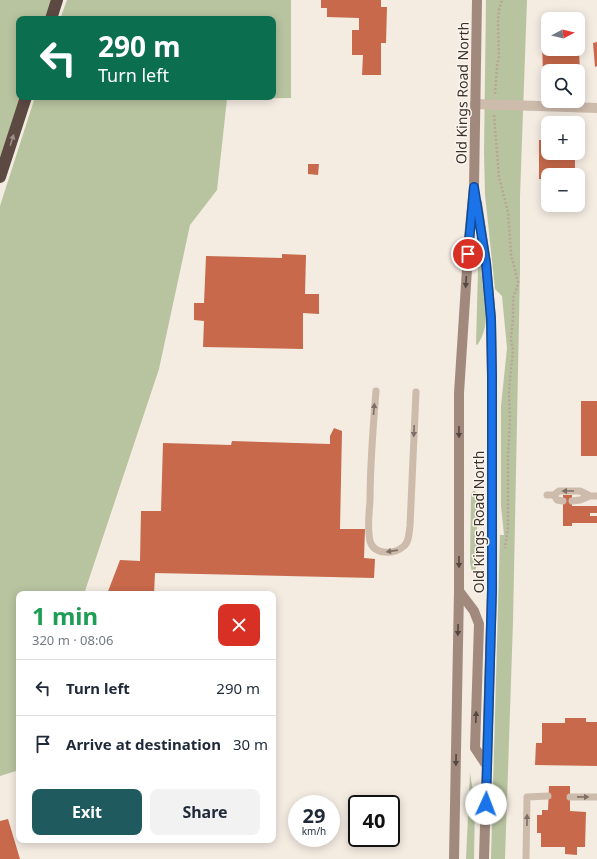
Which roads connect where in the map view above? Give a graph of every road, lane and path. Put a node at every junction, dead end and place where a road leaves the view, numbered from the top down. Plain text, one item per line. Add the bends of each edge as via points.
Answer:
1 (57, 0) edge
2 (477, 0) edge
3 (502, 0) edge
4 (52, 16) edge
5 (495, 91) dead end
6 (25, 100) edge
7 (475, 104) junction
8 (597, 108) edge
9 (494, 119) dead end
10 (0, 177) edge
11 (474, 187) junction
12 (376, 391) dead end
13 (416, 392) dead end
14 (594, 496) edge
15 (563, 500) dead end
16 (572, 501) dead end
17 (505, 550) dead end
18 (459, 591) junction
19 (487, 766) junction
20 (548, 796) dead end
21 (570, 797) dead end
22 (597, 797) edge
23 (454, 859) edge
24 (484, 859) edge
25 (526, 859) edge

1 - 4 highway
2 - 7 street, Old Kings Road North
3 - 5 path via 498,20 500,57
10 -> 6 highway
7 - 8 street
7 - 11 street, Old Kings Road North
9 - 17 path via 499,177 508,212 511,254 518,282 514,298 511,339 513,350 509,391 508,528
11 -> 18 street, Old Kings Road North via 459,394
11 - 19 street, Old Kings Road North via 486,263 491,319 492,590
13 -> 12 lane via 410,526 405,545 393,552 387,552 376,548 369,533
14 -> 15 lane via 580,491 559,491 551,495 557,500
14 - 16 lane
19 -> 18 street via 475,748 479,624 474,611
18 -> 23 street, Old Kings Road North
19 - 24 street, Old Kings Road North
25 -> 20 lane via 527,797
21 -> 22 lane

